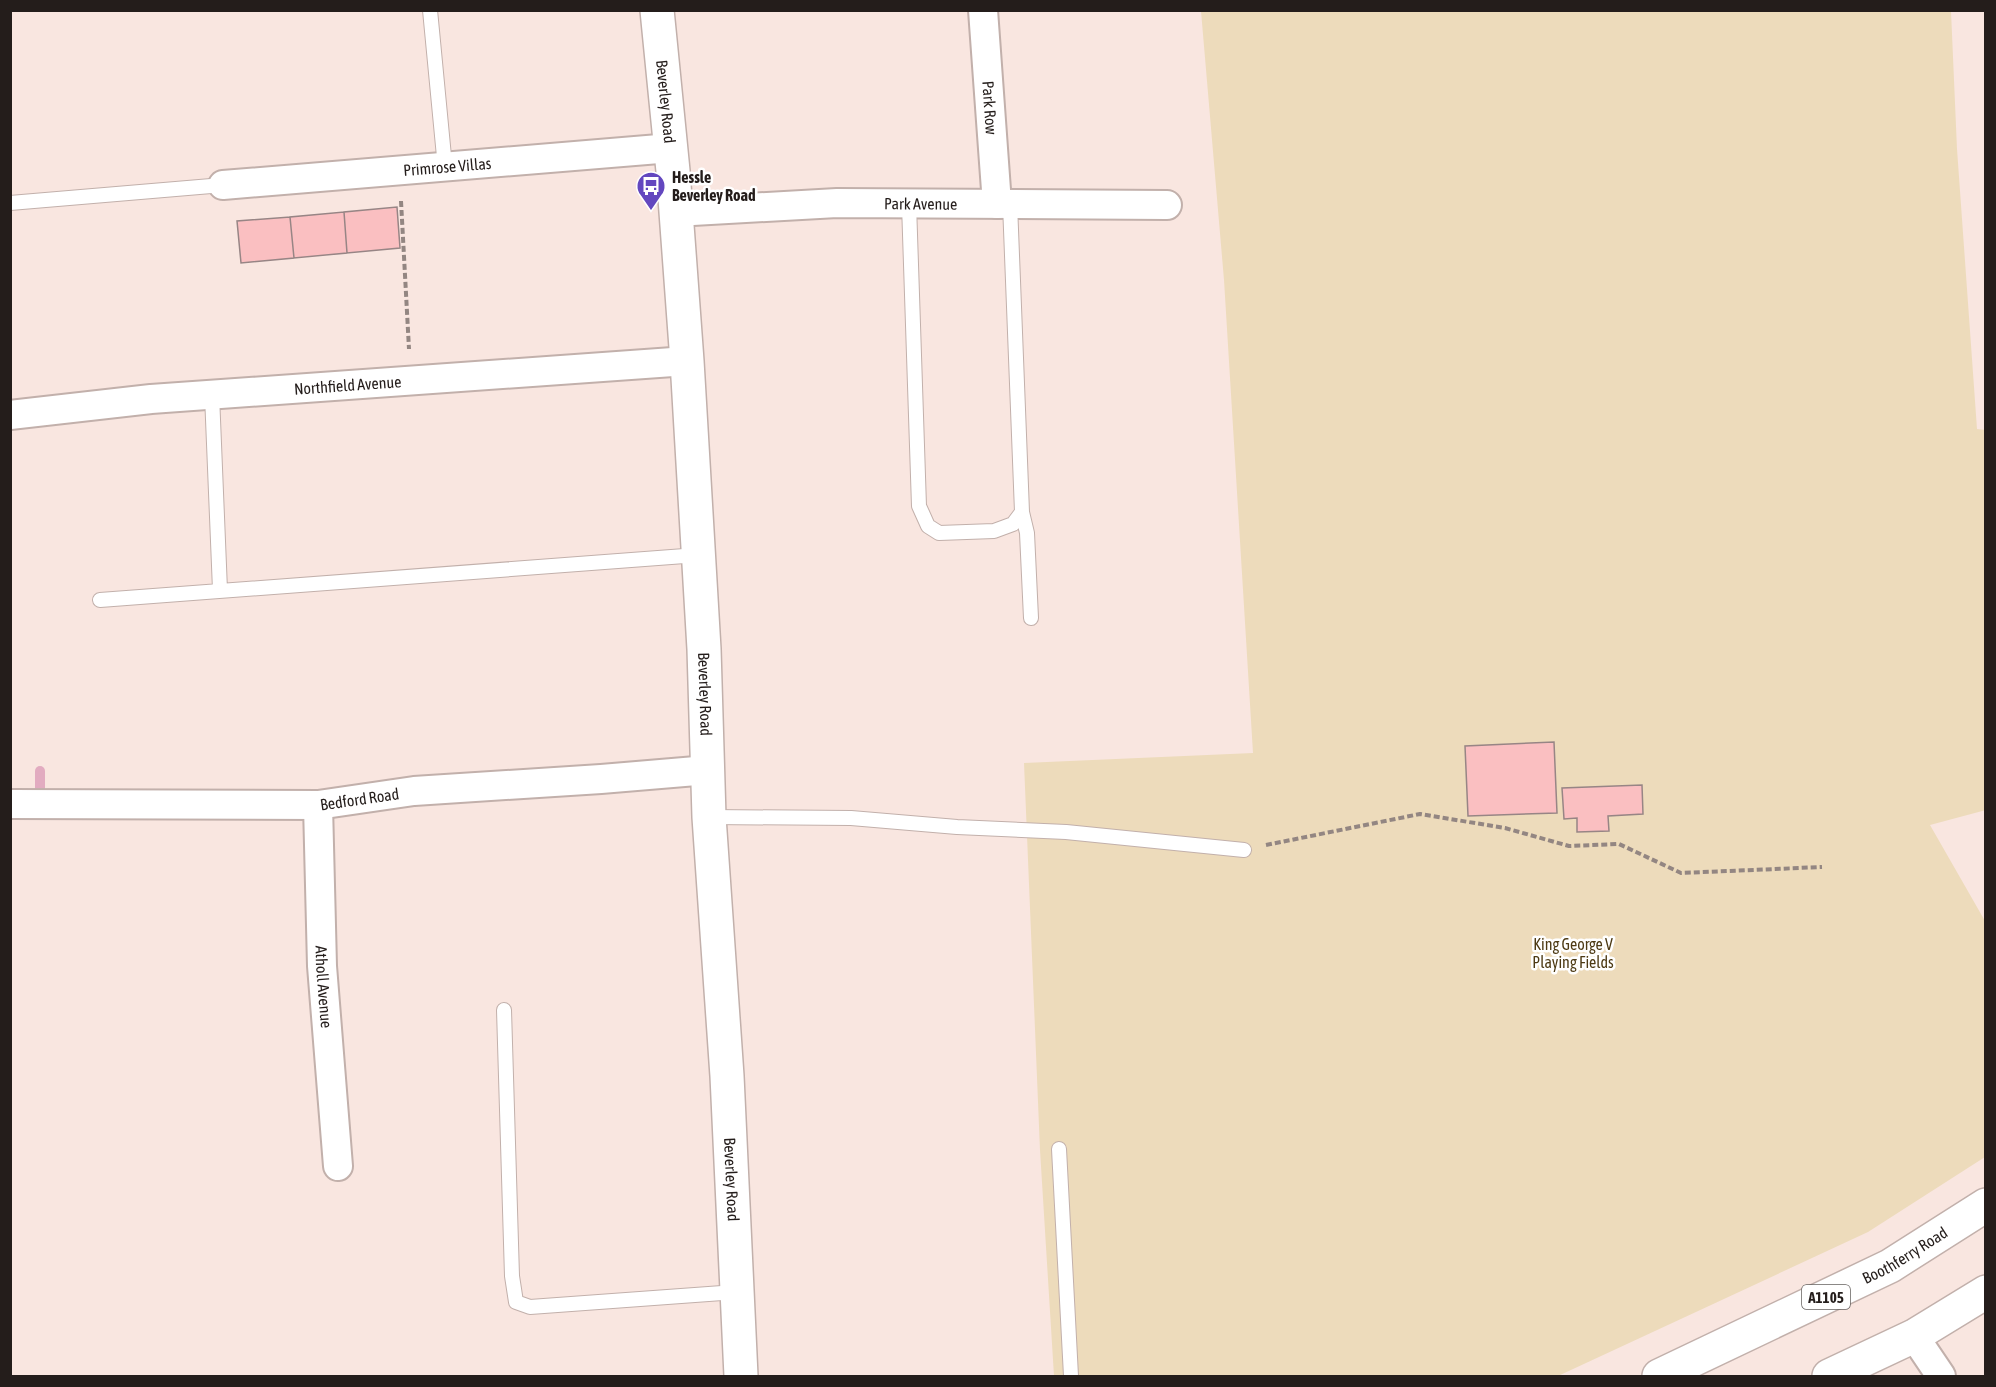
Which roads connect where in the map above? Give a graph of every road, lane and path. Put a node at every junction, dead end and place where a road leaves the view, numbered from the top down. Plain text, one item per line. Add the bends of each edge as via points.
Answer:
1 (430, 10) edge
2 (657, 10) edge
3 (983, 10) edge
4 (671, 148) junction
5 (445, 167) junction
6 (399, 170) junction
7 (223, 185) joint
8 (10, 203) edge
9 (909, 204) junction
10 (1004, 204) junction
11 (1167, 205) dead end
12 (675, 212) junction
13 (687, 362) junction
14 (411, 380) junction
15 (212, 395) junction
16 (10, 415) edge
17 (1022, 512) junction
18 (698, 555) junction
19 (220, 590) junction
20 (100, 600) dead end
21 (1031, 618) dead end
22 (708, 770) junction
23 (10, 804) edge
24 (318, 805) junction
25 (709, 818) junction
26 (1244, 850) joint
27 (1822, 867) dead end
28 (504, 1010) dead end
29 (1059, 1149) dead end
30 (338, 1166) dead end
31 (1986, 1205) edge
32 (736, 1292) junction
33 (1986, 1292) edge
34 (1914, 1336) junction
35 (741, 1377) edge
36 (1071, 1377) edge
37 (1659, 1377) edge
38 (1829, 1377) edge
39 (1941, 1377) edge

1 - 5 lane
2 - 4 street, Beverley Road
3 - 10 street, Park Row
4 - 5 street, Primrose Villas
4 - 12 street, Beverley Road
5 - 6 street, Primrose Villas
6 - 7 street, Primrose Villas
6 - 14 path
7 - 8 lane
9 - 10 street, Park Avenue
9 - 12 street, Park Avenue via 837,203
9 - 17 lane via 919,506 928,526 939,533 994,531 1013,524
10 - 11 street, Park Avenue
10 - 17 lane
12 - 13 street, Beverley Road
13 - 14 street, Northfield Avenue
13 - 18 street, Beverley Road
14 - 15 street, Northfield Avenue
15 - 16 street, Northfield Avenue
15 - 19 lane
17 - 21 lane via 1027,533
18 - 19 lane
18 - 22 street, Beverley Road
19 - 20 lane
22 - 24 street, Bedford Road via 414,791
22 - 25 street, Beverley Road
23 - 24 street, Bedford Road
24 - 30 street, Atholl Avenue via 322,966
25 - 26 lane via 851,818 1066,832
25 - 32 street, Beverley Road via 727,1076
26 - 27 path via 1420,814 1505,828 1569,846 1619,844 1681,873
28 - 32 lane via 516,1302 530,1307
29 - 36 lane
31 - 37 street, Boothferry Road / A1105 via 1890,1266
32 - 35 street, Beverley Road
33 - 34 street
34 - 38 street
34 - 39 street

